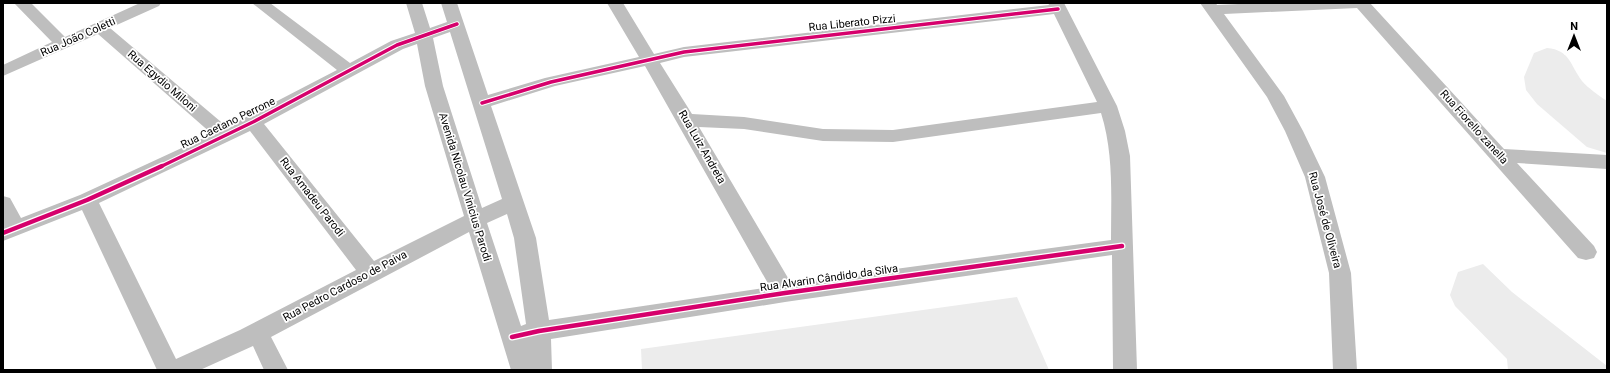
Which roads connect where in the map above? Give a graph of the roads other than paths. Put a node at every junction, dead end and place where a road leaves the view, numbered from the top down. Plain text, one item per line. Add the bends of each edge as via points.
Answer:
1 (22, 3) edge
2 (153, 3) edge
3 (260, 3) edge
4 (414, 3) edge
5 (449, 3) edge
6 (615, 3) edge
7 (1361, 3) edge
8 (1057, 6) edge
9 (1210, 7) edge
10 (457, 24) junction
11 (99, 27) junction
12 (424, 36) junction
13 (64, 44) junction
14 (649, 60) junction
15 (3, 71) edge
16 (349, 71) junction
17 (482, 103) junction
18 (1108, 106) junction
19 (686, 120) junction
20 (253, 122) junction
21 (224, 135) junction
22 (1499, 155) junction
23 (1607, 162) edge
24 (87, 200) junction
25 (514, 202) junction
26 (3, 203) edge
27 (474, 219) junction
28 (9, 231) edge
29 (1122, 246) junction
30 (1586, 252) dead end
31 (370, 272) junction
32 (785, 293) junction
33 (539, 331) junction
34 (258, 333) junction
35 (512, 337) junction
36 (169, 370) edge
37 (175, 370) edge
38 (276, 370) edge
39 (523, 370) edge
40 (540, 370) edge
41 (1125, 370) edge
42 (1345, 370) edge

1 - 13 street
2 - 11 street, Rua João Coletti
3 - 16 street
4 - 12 street, Avenida Nicolau Vinicius Parodi
5 - 10 street
6 - 14 street, Rua Luiz Andreta
7 - 9 street
7 - 22 street, Rua Fiorello zanella
8 - 14 street, Rua Liberato Pizzi via 712,48
8 - 18 street
9 - 42 street, Rua José de Oliveira via 1275,96 1316,177 1340,273
10 - 12 street, Rua Caetano Perrone
10 - 17 street
11 - 13 street, Rua João Coletti
11 - 21 street, Rua Egydio Miloni
12 - 16 street, Rua Caetano Perrone via 397,46
12 - 27 street, Avenida Nicolau Vinicius Parodi via 434,86
13 - 15 street, Rua João Coletti
14 - 17 street, Rua Liberato Pizzi via 551,82
14 - 19 street, Rua Luiz Andreta
16 - 20 street, Rua Caetano Perrone
17 - 25 street
18 - 19 street via 893,136 823,134 744,123
18 - 29 street via 1116,130 1120,156
19 - 32 street, Rua Luiz Andreta
20 - 21 street, Rua Caetano Perrone
20 - 31 street, Rua Amadeu Parodi
21 - 24 street, Rua Caetano Perrone
22 - 23 street
22 - 30 street, Rua Fiorello zanella
24 - 28 street, Rua Caetano Perrone
24 - 36 street
25 - 27 street, Rua Pedro Cardoso de Paiva
25 - 33 street via 525,238
26 - 28 street
27 - 31 street, Rua Pedro Cardoso de Paiva
27 - 35 street, Avenida Nicolau Vinicius Parodi
29 - 32 street, Rua Alvarin Cândido da Silva
29 - 41 street
31 - 34 street, Rua Pedro Cardoso de Paiva
32 - 33 street, Rua Alvarin Cândido da Silva
33 - 35 street, Rua Alvarin Cândido da Silva
33 - 40 street
34 - 37 street, Rua Pedro Cardoso de Paiva
34 - 38 street
35 - 39 street, Avenida Nicolau Vinicius Parodi

